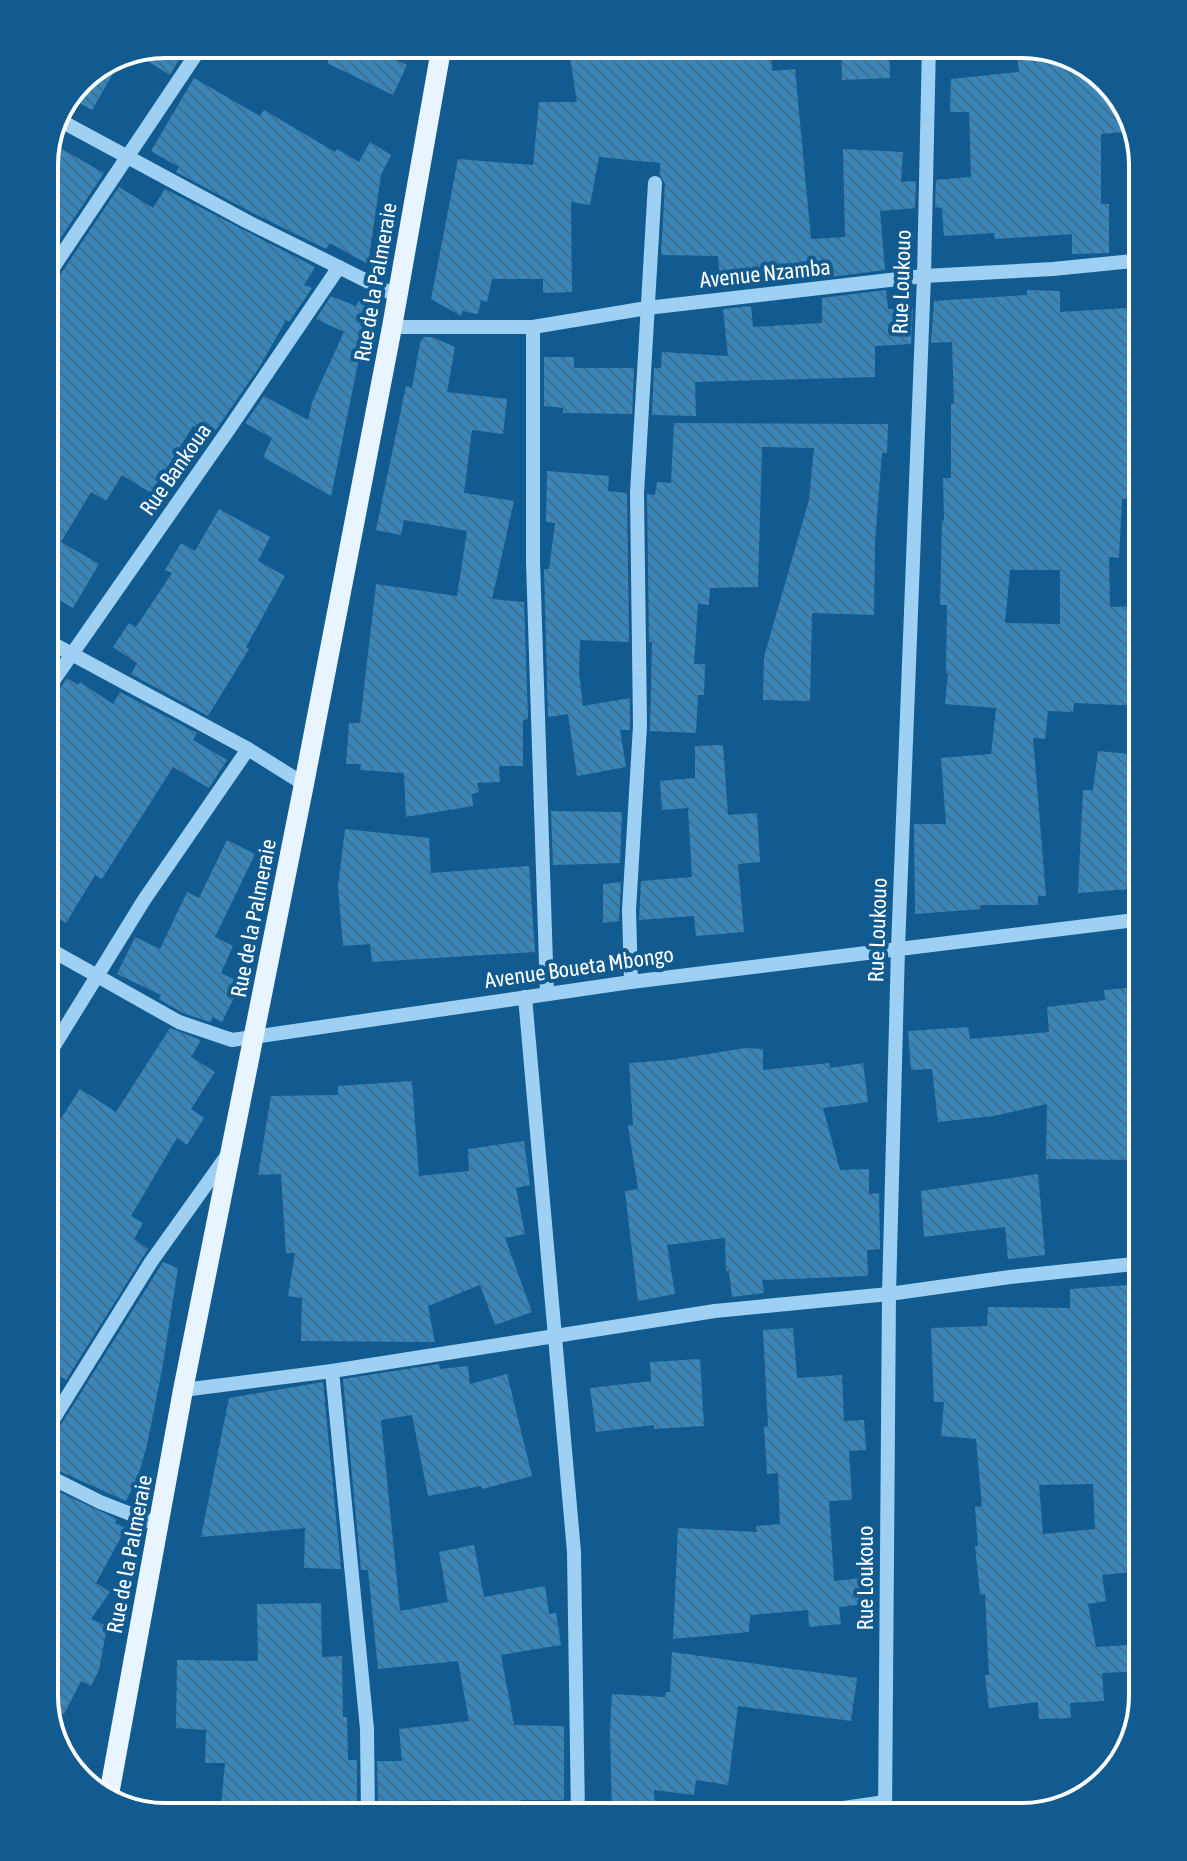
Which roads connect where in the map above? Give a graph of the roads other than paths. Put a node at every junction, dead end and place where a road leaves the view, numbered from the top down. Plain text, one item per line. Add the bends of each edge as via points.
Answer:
1 (194, 58) edge
2 (440, 58) edge
3 (929, 58) edge
4 (67, 124) edge
5 (128, 160) junction
6 (655, 183) dead end
7 (58, 261) edge
8 (1129, 261) edge
9 (339, 267) junction
10 (924, 276) junction
11 (397, 296) junction
12 (647, 308) junction
13 (392, 327) junction
14 (533, 327) junction
15 (58, 647) edge
16 (73, 655) junction
17 (58, 675) edge
18 (248, 749) junction
19 (304, 784) junction
20 (1129, 921) edge
21 (898, 948) junction
22 (58, 954) edge
23 (97, 975) junction
24 (631, 982) junction
25 (547, 994) junction
26 (525, 997) junction
27 (254, 1036) junction
28 (58, 1039) edge
29 (231, 1151) junction
30 (1129, 1264) edge
31 (889, 1294) junction
32 (554, 1335) junction
33 (332, 1371) junction
34 (183, 1390) junction
35 (58, 1411) edge
36 (58, 1481) edge
37 (159, 1525) junction
38 (110, 1788) edge
39 (368, 1803) edge
40 (578, 1803) edge
41 (885, 1803) edge

1 - 5 street
2 - 11 main road, Rue de la Palmeraie
3 - 10 street, Rue Loukouo
4 - 5 street
5 - 7 street
5 - 9 street
6 - 12 street
8 - 10 street, Avenue Nzamba
9 - 11 street
9 - 16 street, Rue Bankoua
10 - 12 street, Avenue Nzamba
10 - 21 street, Rue Loukouo
11 - 13 main road, Rue de la Palmeraie
12 - 14 street, Avenue Nzamba
12 - 24 street via 637,493 640,726 629,910
13 - 14 street, Avenue Nzamba
13 - 19 main road, Rue de la Palmeraie
14 - 25 street via 533,562
15 - 16 street
16 - 17 street, Rue Bankoua
16 - 18 street
18 - 19 street
18 - 23 street
19 - 27 main road, Rue de la Palmeraie
20 - 21 street, Avenue Boueta Mbongo
21 - 24 street, Avenue Boueta Mbongo
21 - 31 street, Rue Loukouo
22 - 23 street, Avenue Boueta Mbongo
23 - 27 street, Avenue Boueta Mbongo via 179,1022 224,1040
23 - 28 street
24 - 25 street, Avenue Boueta Mbongo
25 - 26 street, Avenue Boueta Mbongo
26 - 27 street, Avenue Boueta Mbongo
26 - 32 street
27 - 29 main road, Rue de la Palmeraie
29 - 34 main road, Rue de la Palmeraie
29 - 35 street via 151,1262
30 - 31 street
31 - 32 street via 715,1311
31 - 41 street, Rue Loukouo
32 - 33 street
32 - 40 street via 574,1552
33 - 34 street
33 - 39 street via 367,1729
34 - 37 main road, Rue de la Palmeraie
36 - 37 street
37 - 38 main road, Rue de la Palmeraie

